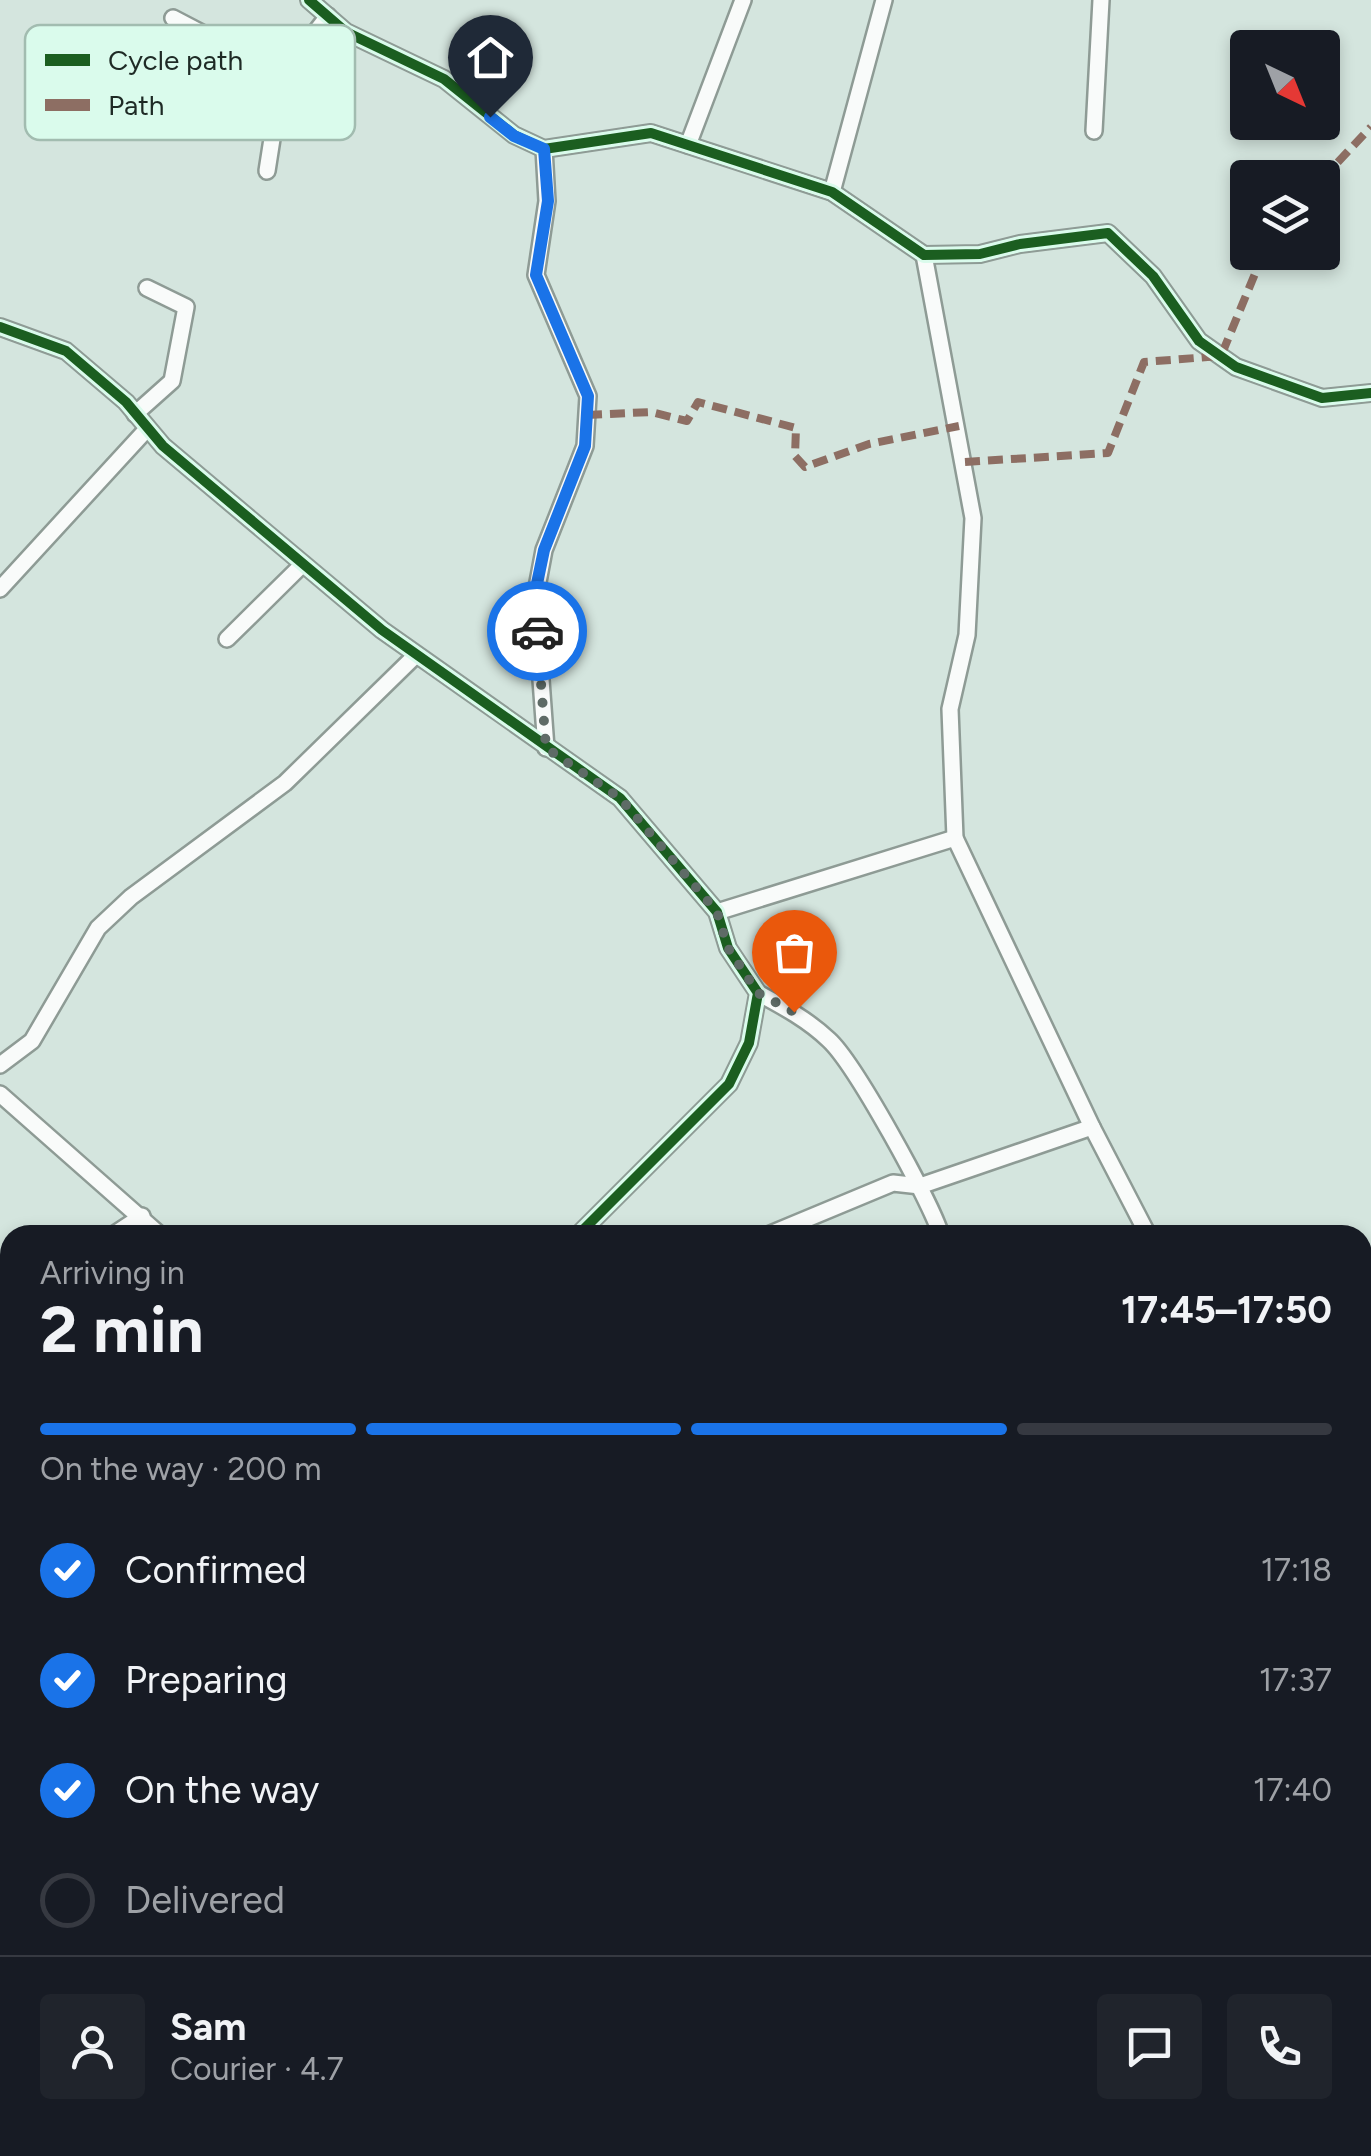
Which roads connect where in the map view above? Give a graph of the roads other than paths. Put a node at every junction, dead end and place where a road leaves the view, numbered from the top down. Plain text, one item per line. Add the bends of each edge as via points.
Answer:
1 (309, 0) edge
2 (743, 0) edge
3 (884, 0) edge
4 (1101, 0) edge
5 (328, 16) junction
6 (173, 18) dead end
7 (186, 25) edge
8 (321, 25) edge
9 (338, 25) edge
10 (355, 36) edge
11 (1094, 132) dead end
12 (272, 140) edge
13 (688, 145) junction
14 (544, 149) junction
15 (267, 170) dead end
16 (832, 192) junction
17 (924, 255) junction
18 (147, 288) dead end
19 (0, 327) edge
20 (1371, 393) edge
21 (135, 414) junction
22 (147, 430) junction
23 (302, 564) junction
24 (0, 589) edge
25 (227, 639) dead end
26 (416, 655) junction
27 (546, 748) junction
28 (955, 838) junction
29 (717, 912) junction
30 (758, 993) junction
31 (0, 1066) edge
32 (0, 1094) edge
33 (1092, 1127) junction
34 (920, 1186) junction
35 (142, 1216) junction
36 (128, 1225) edge
37 (151, 1225) edge
38 (588, 1225) edge
39 (792, 1225) edge
40 (937, 1225) edge
41 (1143, 1225) edge

1 - 5 street
2 - 13 street
3 - 16 street
4 - 11 street
5 - 8 street
5 - 9 street
6 - 7 street
10 - 14 street via 444,79 514,136
12 - 15 street
13 - 14 street via 651,132
13 - 16 street
14 - 27 street via 548,201 536,275 588,396 585,446 544,550 534,598
16 - 17 street
17 - 20 street via 980,254 1108,233 1153,276 1200,341 1236,367 1322,398
17 - 28 street via 974,518 966,635 950,709
18 - 21 street via 186,307 172,382
19 - 21 street via 66,351
21 - 22 street
22 - 23 street
22 - 24 street
23 - 25 street
23 - 26 street
26 - 27 street
26 - 31 street via 286,783 98,928 32,1041
27 - 29 street via 620,798
28 - 29 street
28 - 33 street
29 - 30 street via 728,948
30 - 34 street via 833,1043
30 - 38 street via 749,1043 729,1084
32 - 35 street
33 - 34 street
33 - 41 street
34 - 39 street via 893,1182
34 - 40 street
35 - 36 street
35 - 37 street

